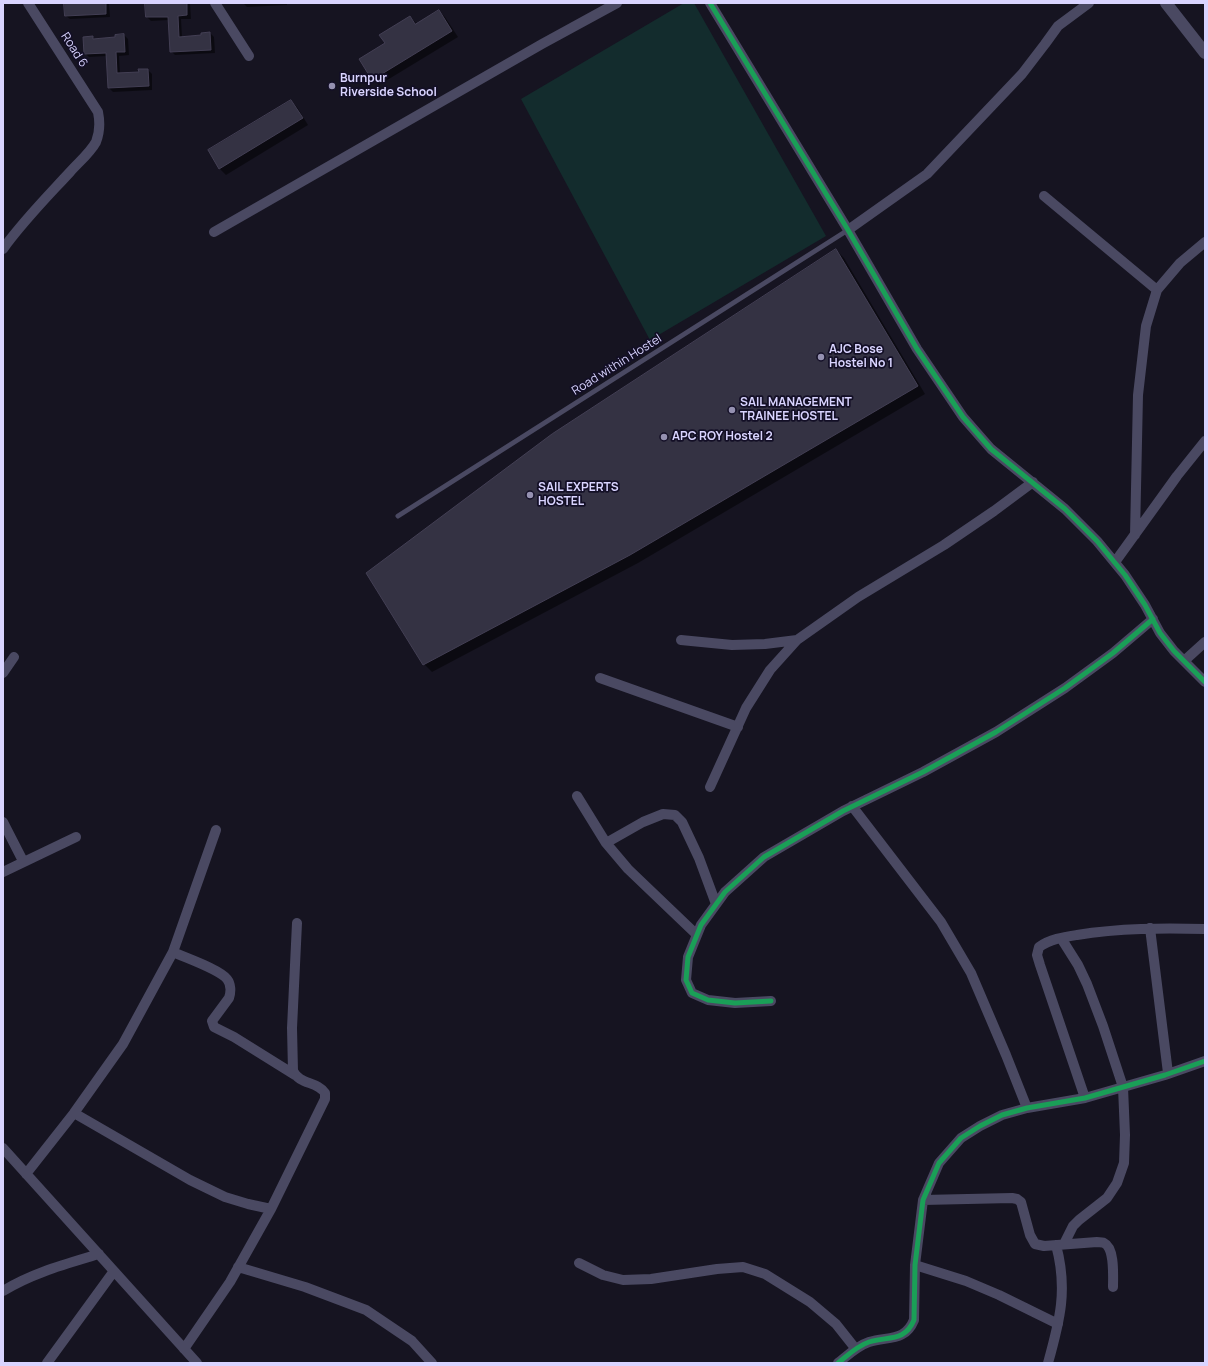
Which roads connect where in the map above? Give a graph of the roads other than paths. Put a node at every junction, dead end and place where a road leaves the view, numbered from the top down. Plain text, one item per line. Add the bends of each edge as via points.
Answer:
1 (28, 3) edge
2 (215, 3) edge
3 (618, 3) edge
4 (710, 3) edge
5 (1089, 3) edge
6 (1166, 3) edge
7 (1205, 53) edge
8 (249, 56) dead end
9 (1044, 196) dead end
10 (848, 230) junction
11 (214, 232) dead end
12 (1205, 242) edge
13 (3, 249) edge
14 (1157, 290) junction
15 (1205, 441) edge
16 (1033, 482) junction
17 (398, 516) dead end
18 (1135, 535) junction
19 (1115, 562) junction
20 (1153, 619) junction
21 (681, 640) dead end
22 (797, 640) junction
23 (1205, 642) edge
24 (14, 657) dead end
25 (1184, 661) junction
26 (3, 673) edge
27 (600, 678) dead end
28 (1205, 682) edge
29 (738, 727) junction
30 (710, 787) dead end
31 (577, 796) dead end
32 (852, 806) junction
33 (3, 822) edge
34 (216, 830) dead end
35 (76, 837) dead end
36 (606, 844) junction
37 (23, 862) junction
38 (3, 872) edge
39 (716, 904) junction
40 (297, 923) dead end
41 (1150, 928) junction
42 (1205, 929) edge
43 (697, 935) junction
44 (1061, 938) junction
45 (173, 952) junction
46 (771, 1001) dead end
47 (1205, 1061) edge
48 (1168, 1073) junction
49 (295, 1075) junction
50 (1123, 1087) junction
51 (1085, 1098) junction
52 (1027, 1108) junction
53 (74, 1113) junction
54 (3, 1148) edge
55 (26, 1174) junction
56 (923, 1200) junction
57 (271, 1209) junction
58 (1060, 1244) junction
59 (99, 1254) junction
60 (579, 1263) dead end
61 (914, 1265) junction
62 (238, 1267) junction
63 (114, 1271) junction
64 (1113, 1287) dead end
65 (3, 1291) edge
66 (1058, 1324) junction
67 (855, 1348) junction
68 (184, 1349) junction
69 (52, 1361) edge
70 (195, 1362) edge
71 (432, 1363) edge
72 (838, 1363) edge
73 (1048, 1363) edge

1 - 13 street, Road 6 via 98,112 99,132 95,143
2 - 8 street
3 - 11 street
4 - 10 street
5 - 10 street via 1058,26 1022,74 927,174
6 - 7 street
9 - 14 street
10 - 16 street via 917,349 963,417 991,449
10 - 17 lane, Road within Hostel
12 - 14 street via 1180,262
14 - 18 street via 1146,326 1138,395
15 - 18 street
16 - 19 street via 1066,508
16 - 22 street via 994,511
18 - 19 street
19 - 20 street
20 - 25 street via 1160,633
20 - 32 street via 1113,653 1065,688 996,732 923,772
21 - 22 street via 732,645
22 - 29 street via 770,670 746,708
23 - 25 street
24 - 26 street
25 - 28 street
27 - 29 street
29 - 30 street
31 - 36 street
32 - 39 street via 764,857 725,892
32 - 52 street via 941,922 970,973
33 - 37 street
34 - 45 street
35 - 37 street
36 - 39 street via 643,822 663,814 675,815 682,822 699,858
36 - 43 street via 628,869
37 - 38 street
39 - 43 street
40 - 49 street via 292,1028
41 - 42 street
41 - 44 street via 1104,930
41 - 48 street
43 - 46 street via 688,957 686,980 692,993 708,1000 735,1003
44 - 50 street via 1087,984
44 - 51 street via 1039,947 1037,955
45 - 49 street via 207,966 228,980 229,998 212,1021 214,1027
45 - 53 street via 123,1044
47 - 48 street
48 - 50 street
49 - 57 street via 323,1089 324,1099
50 - 51 street
50 - 58 street via 1124,1163 1118,1183 1107,1198 1073,1226
51 - 52 street
52 - 56 street via 1002,1115 961,1138 939,1163
53 - 55 street
53 - 57 street via 190,1180 225,1197
54 - 55 street
55 - 59 street
56 - 58 street via 1017,1199 1021,1202 1032,1240 1039,1245
56 - 61 street
57 - 62 street
58 - 64 street via 1097,1242 1108,1246 1113,1267
58 - 66 street via 1063,1287
59 - 63 street
59 - 65 street via 53,1268
60 - 67 street via 603,1275 623,1280 744,1267 765,1274 810,1302 836,1324
61 - 66 street via 966,1281
61 - 67 street via 914,1320 911,1328 906,1333
62 - 68 street
62 - 71 street via 305,1287 366,1310 412,1341
63 - 68 street
63 - 69 street
66 - 73 street
67 - 72 street
68 - 70 street

